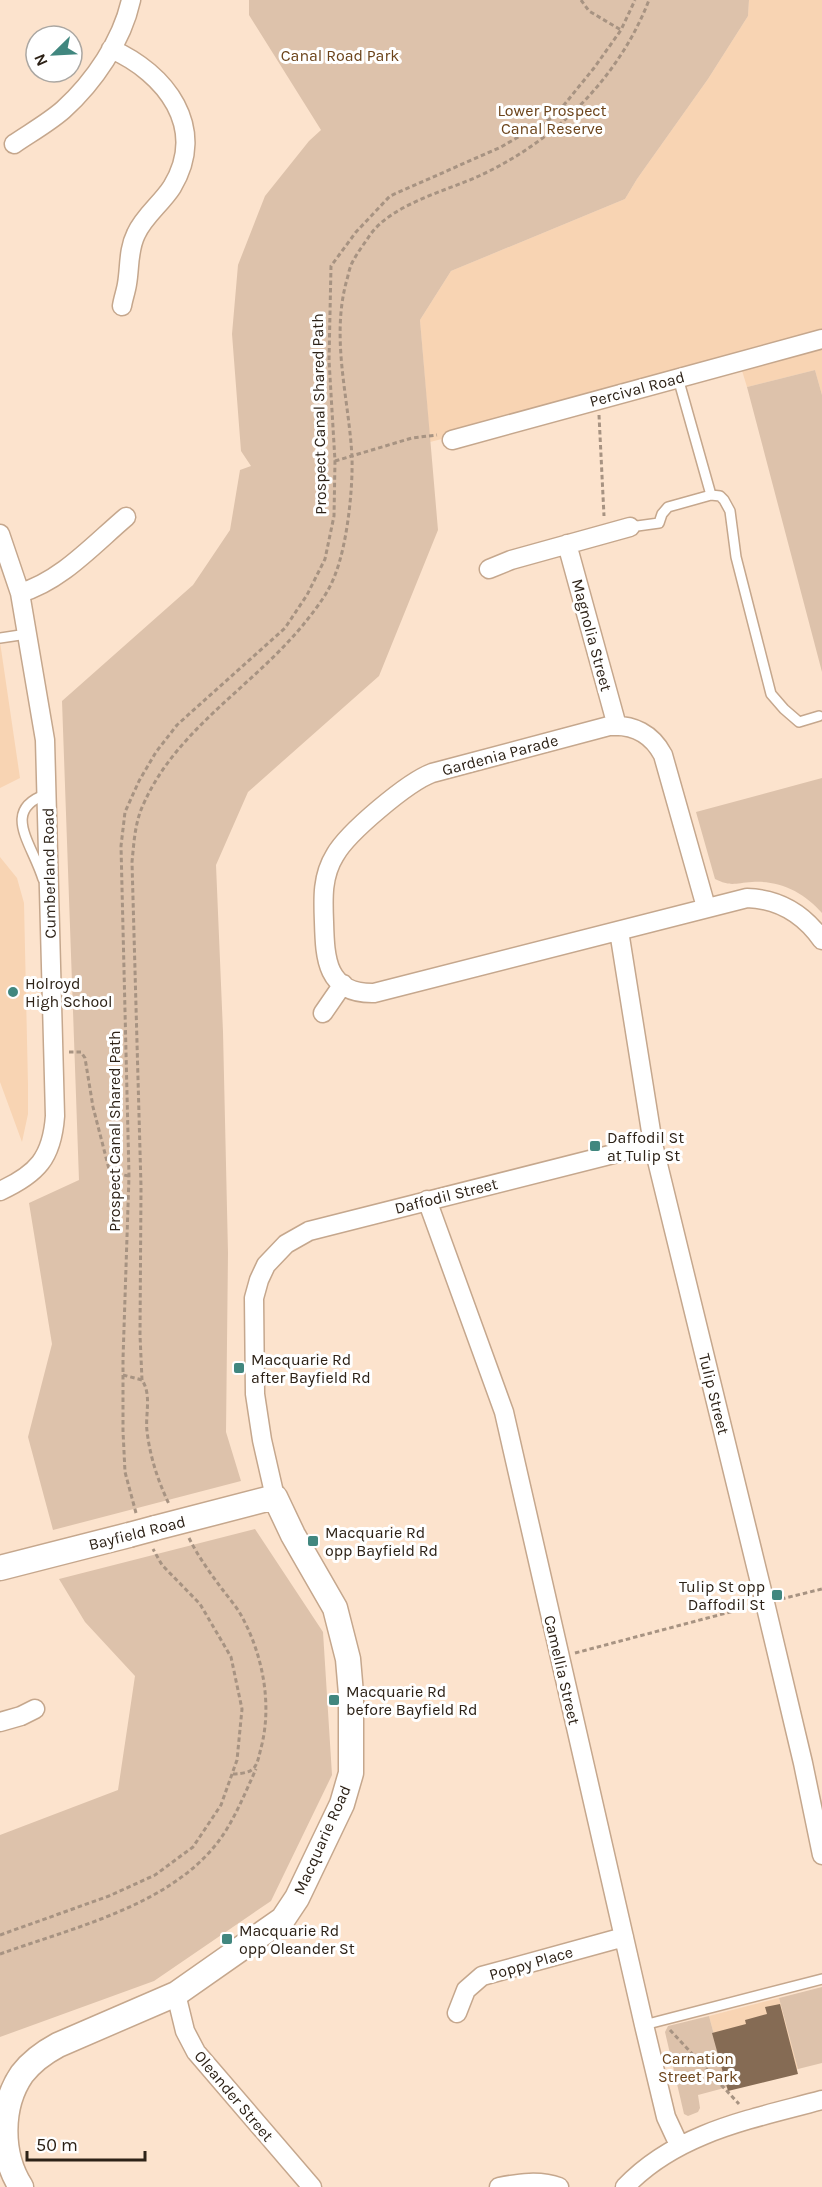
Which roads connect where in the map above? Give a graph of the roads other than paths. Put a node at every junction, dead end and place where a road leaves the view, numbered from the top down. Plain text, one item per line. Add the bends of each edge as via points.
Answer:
1 (131, 0) edge
2 (111, 49) junction
3 (14, 144) dead end
4 (122, 306) dead end
5 (822, 339) edge
6 (678, 378) junction
7 (453, 440) road end
8 (711, 495) junction
9 (126, 517) dead end
10 (630, 527) joint
11 (0, 534) edge
12 (567, 544) junction
13 (489, 569) dead end
14 (20, 593) junction
15 (27, 634) junction
16 (0, 638) edge
17 (819, 716) dead end
18 (617, 726) junction
19 (47, 794) junction
20 (17, 804) dead end
21 (13, 834) dead end
22 (49, 899) junction
23 (706, 907) junction
24 (619, 931) junction
25 (822, 940) edge
26 (343, 984) junction
27 (323, 1013) dead end
28 (653, 1144) junction
29 (0, 1191) edge
30 (427, 1200) junction
31 (259, 1280) joint
32 (275, 1497) junction
33 (0, 1568) edge
34 (35, 1709) dead end
35 (0, 1722) edge
36 (822, 1855) edge
37 (624, 1937) junction
38 (822, 1979) edge
39 (176, 1994) junction
40 (457, 2013) dead end
41 (652, 2023) junction
42 (822, 2100) edge
43 (678, 2145) junction
44 (21, 2187) edge
45 (312, 2187) edge
46 (499, 2187) edge
47 (559, 2187) edge
48 (625, 2187) edge

1 - 2 street
2 - 3 street via 68,105
2 - 4 street via 133,59 160,81 177,106 185,140 175,181 133,240
5 - 6 street, Percival Road
6 - 7 street, Percival Road
6 - 8 lane
8 - 10 lane via 668,507 659,523
8 - 17 lane via 720,496 730,511 736,557 771,694 799,722
9 - 14 street via 54,578
10 - 12 street
11 - 14 street, Cumberland Road
12 - 13 street
12 - 18 street, Magnolia Street
14 - 15 street, Cumberland Road
15 - 16 lane
15 - 19 street, Cumberland Road via 44,730
18 - 23 street, Gardenia Parade via 647,734 663,755
18 - 26 street, Gardenia Parade via 420,777 350,836 331,861 323,898 325,956 331,972
19 - 20 lane
19 - 22 street, Cumberland Road
21 - 22 lane via 41,873
22 - 29 street, Cumberland Road via 54,1132 48,1150 32,1174
23 - 24 street
23 - 25 street via 747,898 767,900 798,914
24 - 26 street via 374,993 356,991
24 - 28 street, Tulip Street
26 - 27 street
28 - 30 street, Daffodil Street
28 - 36 street, Tulip Street
30 - 31 street, Daffodil Street via 300,1235 279,1250
30 - 37 street, Camellia Street via 504,1412
31 - 32 street, Macquarie Road via 254,1298 254,1382
32 - 33 street, Bayfield Road
32 - 39 street, Macquarie Road via 335,1608 349,1671 351,1773 342,1804 283,1919
34 - 35 street
37 - 40 street, Poppy Place via 490,1973 466,1990
37 - 41 street, Camellia Street
38 - 41 lane
39 - 44 street, Macquarie Road via 58,2045 23,2073 10,2100 4,2133 10,2167
39 - 45 street, Oleander Street via 185,2031 196,2052
41 - 43 street, Camellia Street via 666,2117
42 - 43 street via 724,2127
43 - 48 street
46 - 47 street via 522,2182

